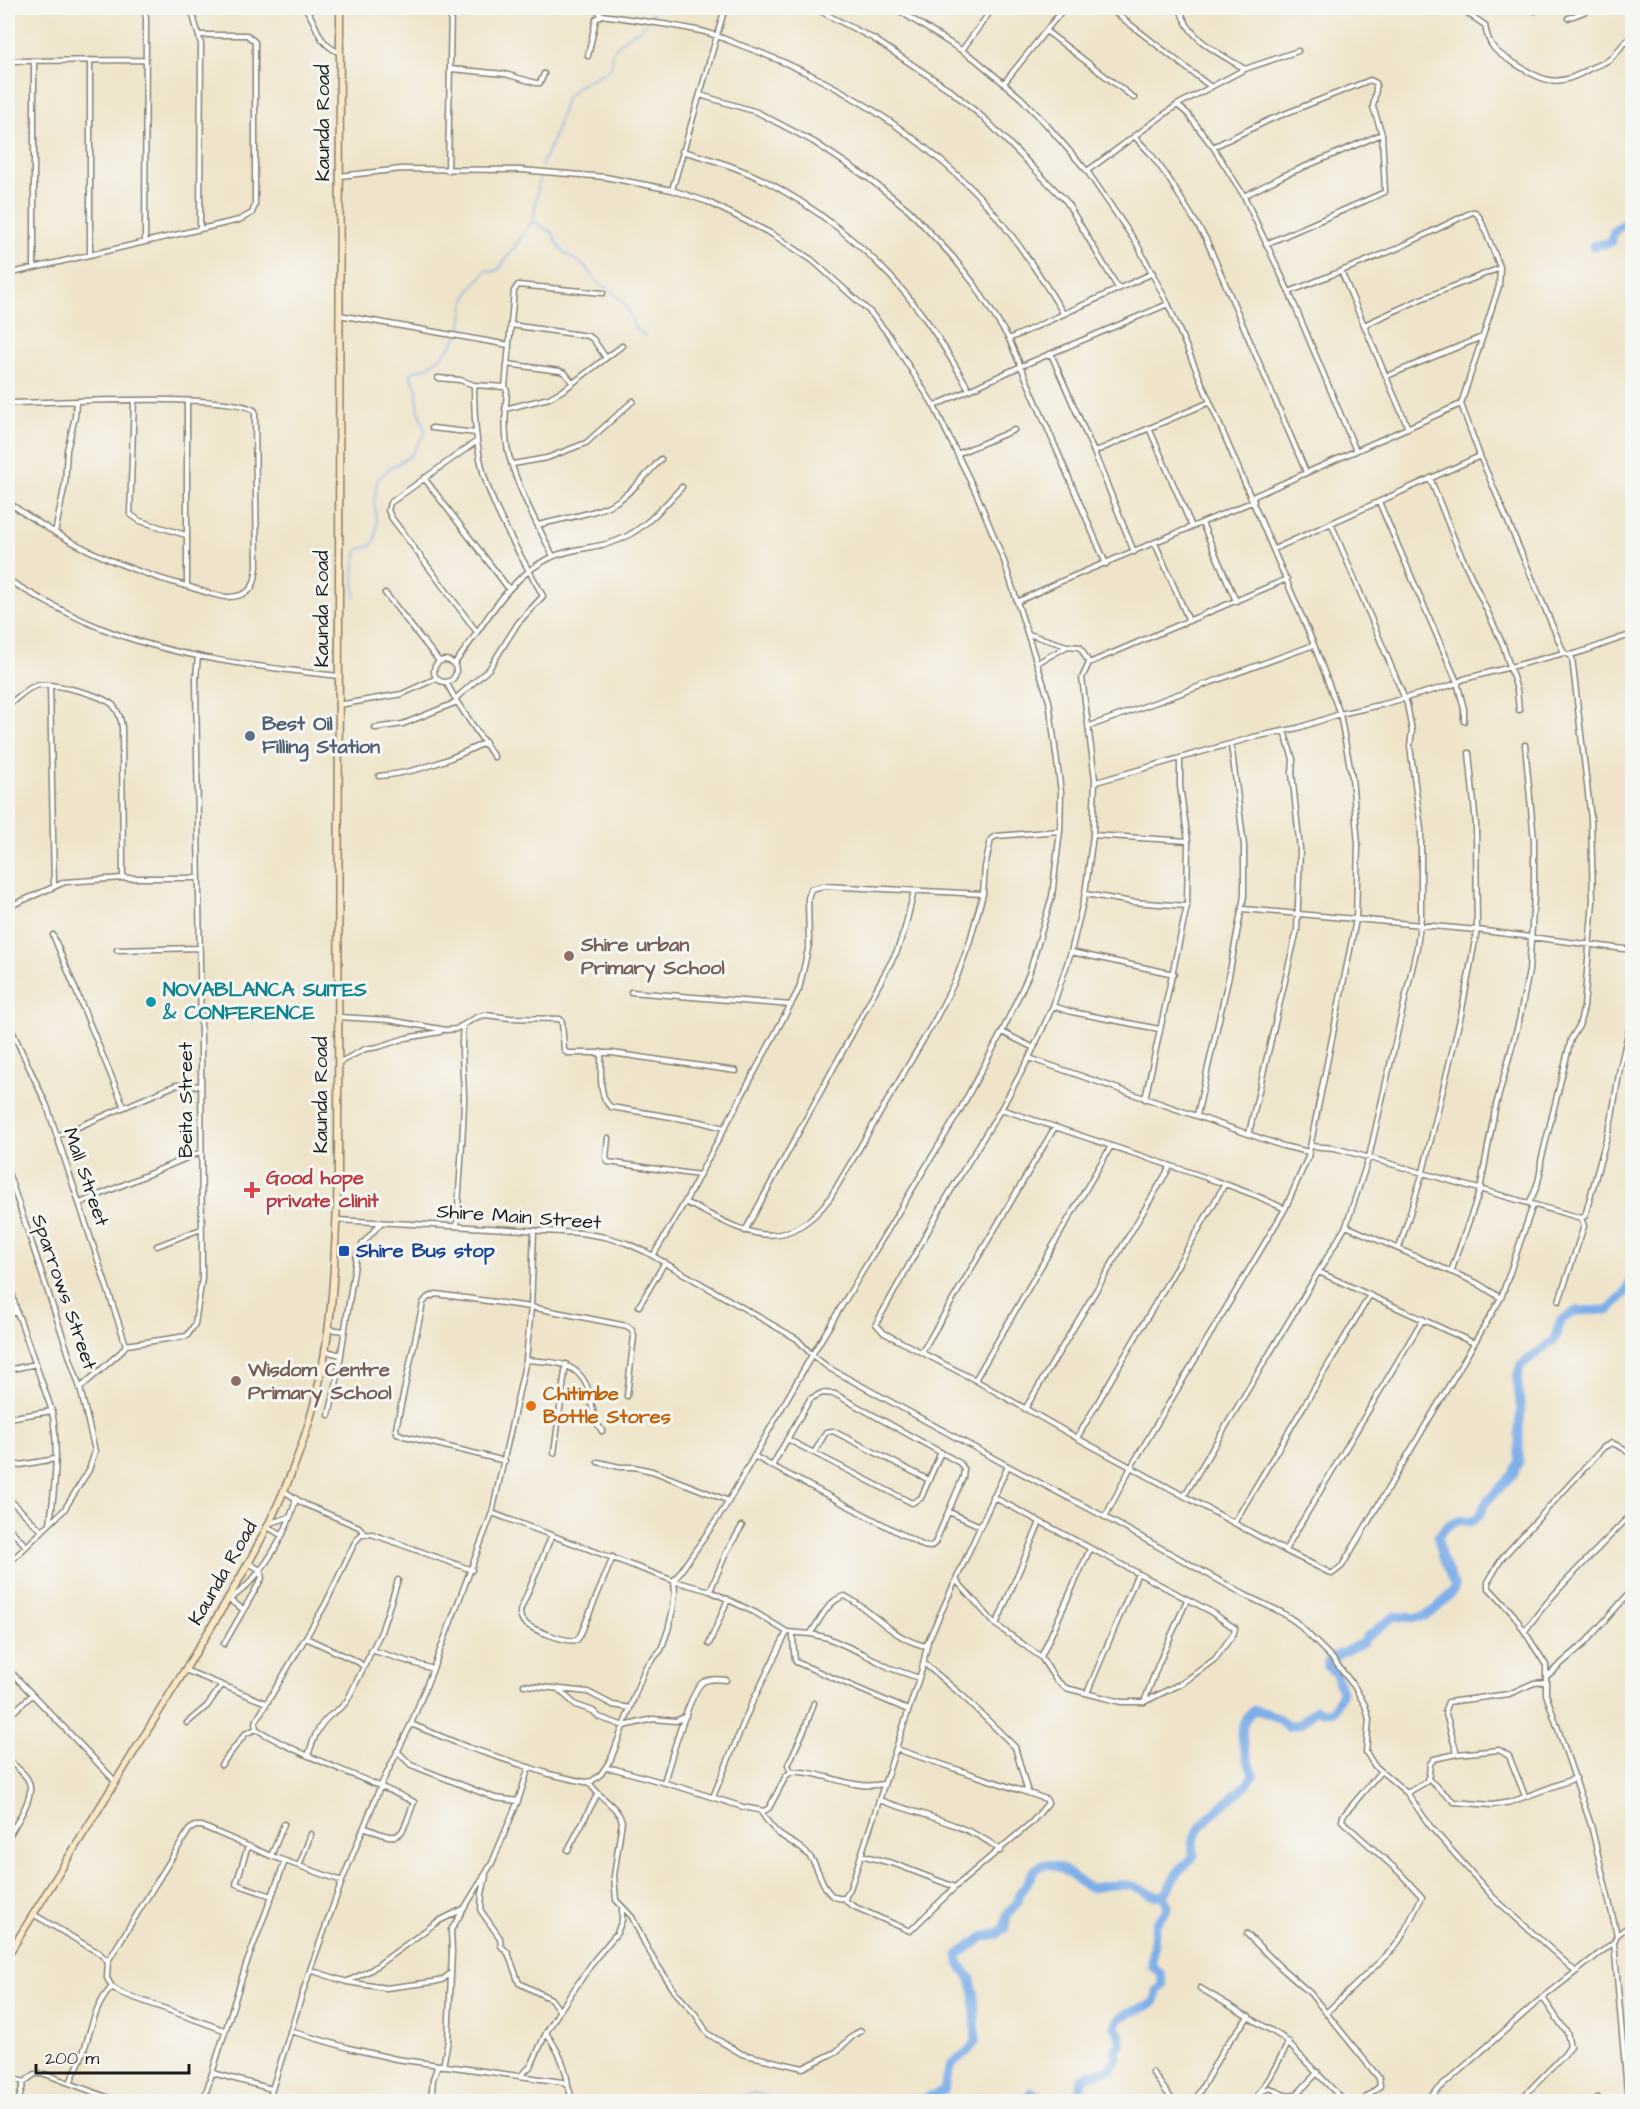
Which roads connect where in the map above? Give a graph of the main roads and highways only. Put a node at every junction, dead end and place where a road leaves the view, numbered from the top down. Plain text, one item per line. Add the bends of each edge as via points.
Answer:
1 (340, 8) edge
2 (8, 1955) edge

1 - 2 main road, Kaunda Road via 338,1064 334,1276 326,1351 313,1408 284,1491 249,1563

